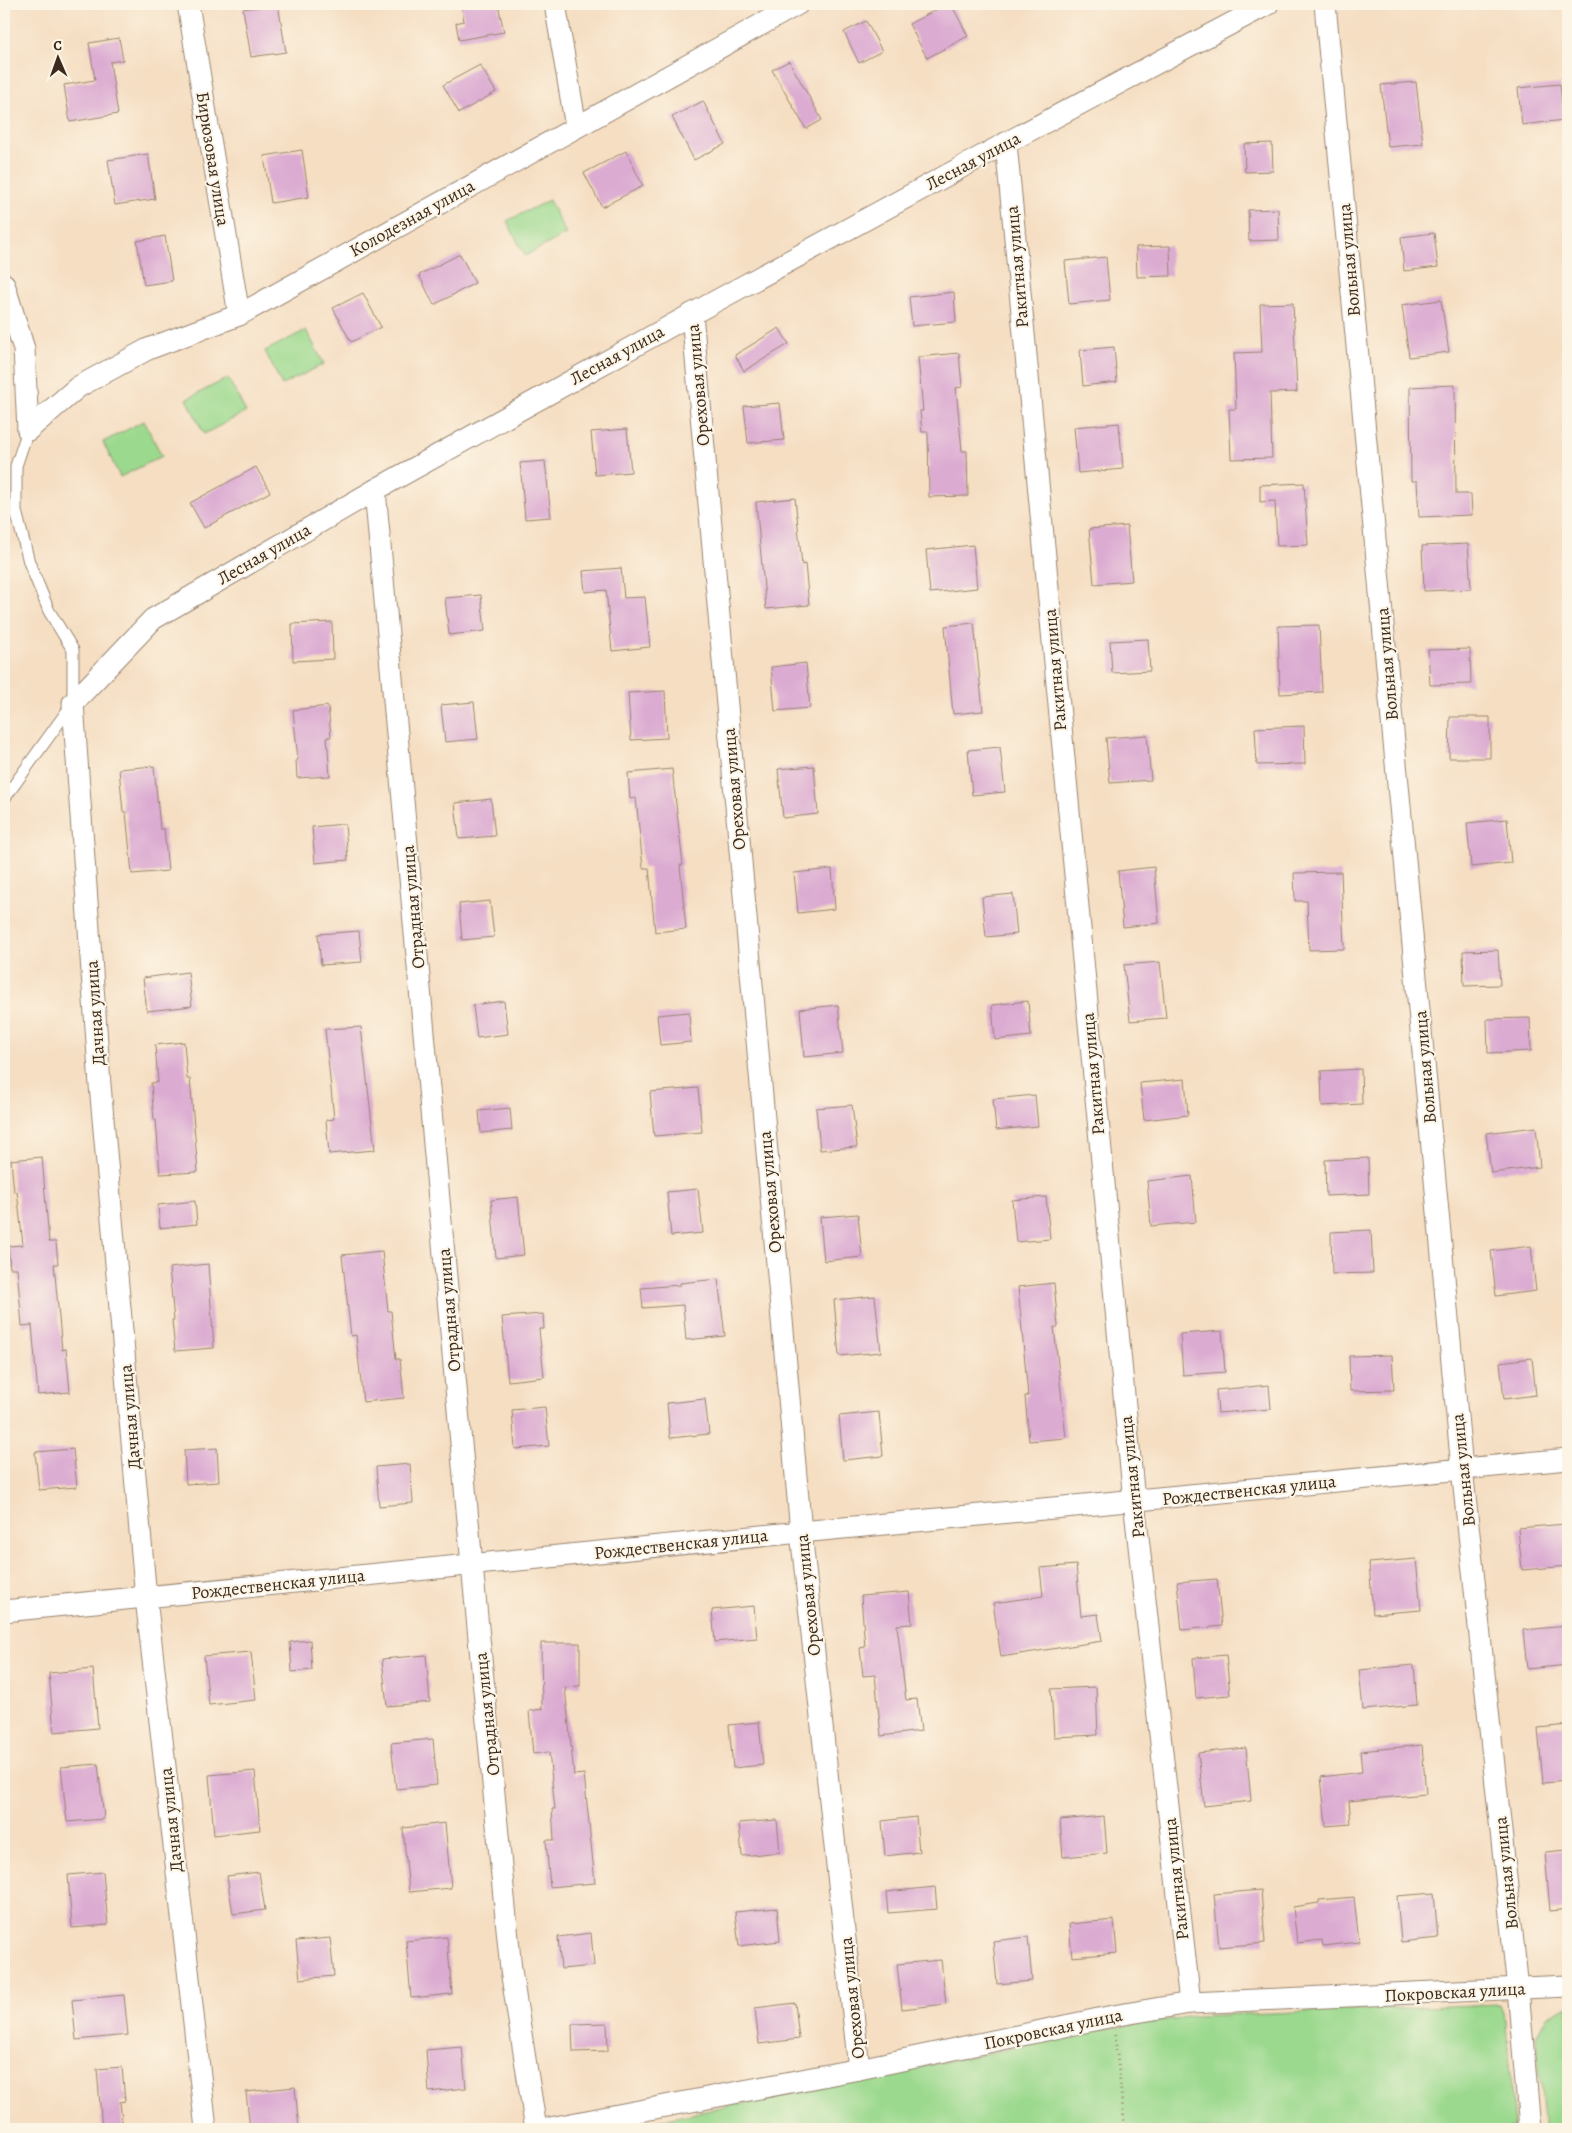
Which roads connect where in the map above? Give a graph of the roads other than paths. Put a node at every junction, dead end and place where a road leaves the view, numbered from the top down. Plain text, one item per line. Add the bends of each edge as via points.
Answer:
1 (188, 4) edge
2 (555, 4) edge
3 (798, 4) edge
4 (1268, 4) edge
5 (1326, 4) edge
6 (576, 127) junction
7 (1006, 143) junction
8 (4, 284) edge
9 (692, 314) junction
10 (239, 315) junction
11 (28, 430) junction
12 (375, 490) junction
13 (73, 703) junction
14 (4, 798) edge
15 (1568, 1458) edge
16 (1462, 1469) junction
17 (1134, 1501) junction
18 (801, 1532) junction
19 (472, 1565) junction
20 (146, 1598) junction
21 (4, 1611) edge
22 (1568, 1986) edge
23 (1518, 1989) junction
24 (1190, 2003) junction
25 (859, 2070) junction
26 (206, 2129) edge
27 (536, 2129) edge
28 (545, 2129) edge
29 (1530, 2129) edge

1 - 10 street, Бирюзовая улица
2 - 6 street
3 - 6 street, Колодезная улица
4 - 7 street, Лесная улица
5 - 16 street, Вольная улица
6 - 10 street, Колодезная улица
7 - 9 street, Лесная улица
7 - 17 street, Ракитная улица
8 - 11 street via 24,349
9 - 12 street, Лесная улица
9 - 18 street, Ореховая улица
10 - 11 street, Колодезная улица via 148,350 78,387
11 - 13 lane via 16,466 16,511 29,562 49,611 73,650
12 - 13 street, Лесная улица via 153,619
12 - 19 street, Отрадная улица
13 - 14 lane
13 - 20 street, Дачная улица via 100,1085
15 - 16 street, Рождественская улица
16 - 17 street, Рождественская улица
16 - 23 street, Вольная улица
17 - 18 street, Рождественская улица
17 - 24 street, Ракитная улица
18 - 19 street, Рождественская улица
18 - 25 street, Ореховая улица
19 - 20 street, Рождественская улица
19 - 27 street, Отрадная улица via 511,1970
20 - 21 street, Рождественская улица
20 - 26 street, Дачная улица
22 - 23 street, Покровская улица
23 - 24 street, Покровская улица
23 - 29 street, Вольная улица
24 - 25 street, Покровская улица via 1113,2016
25 - 28 street, Покровская улица

